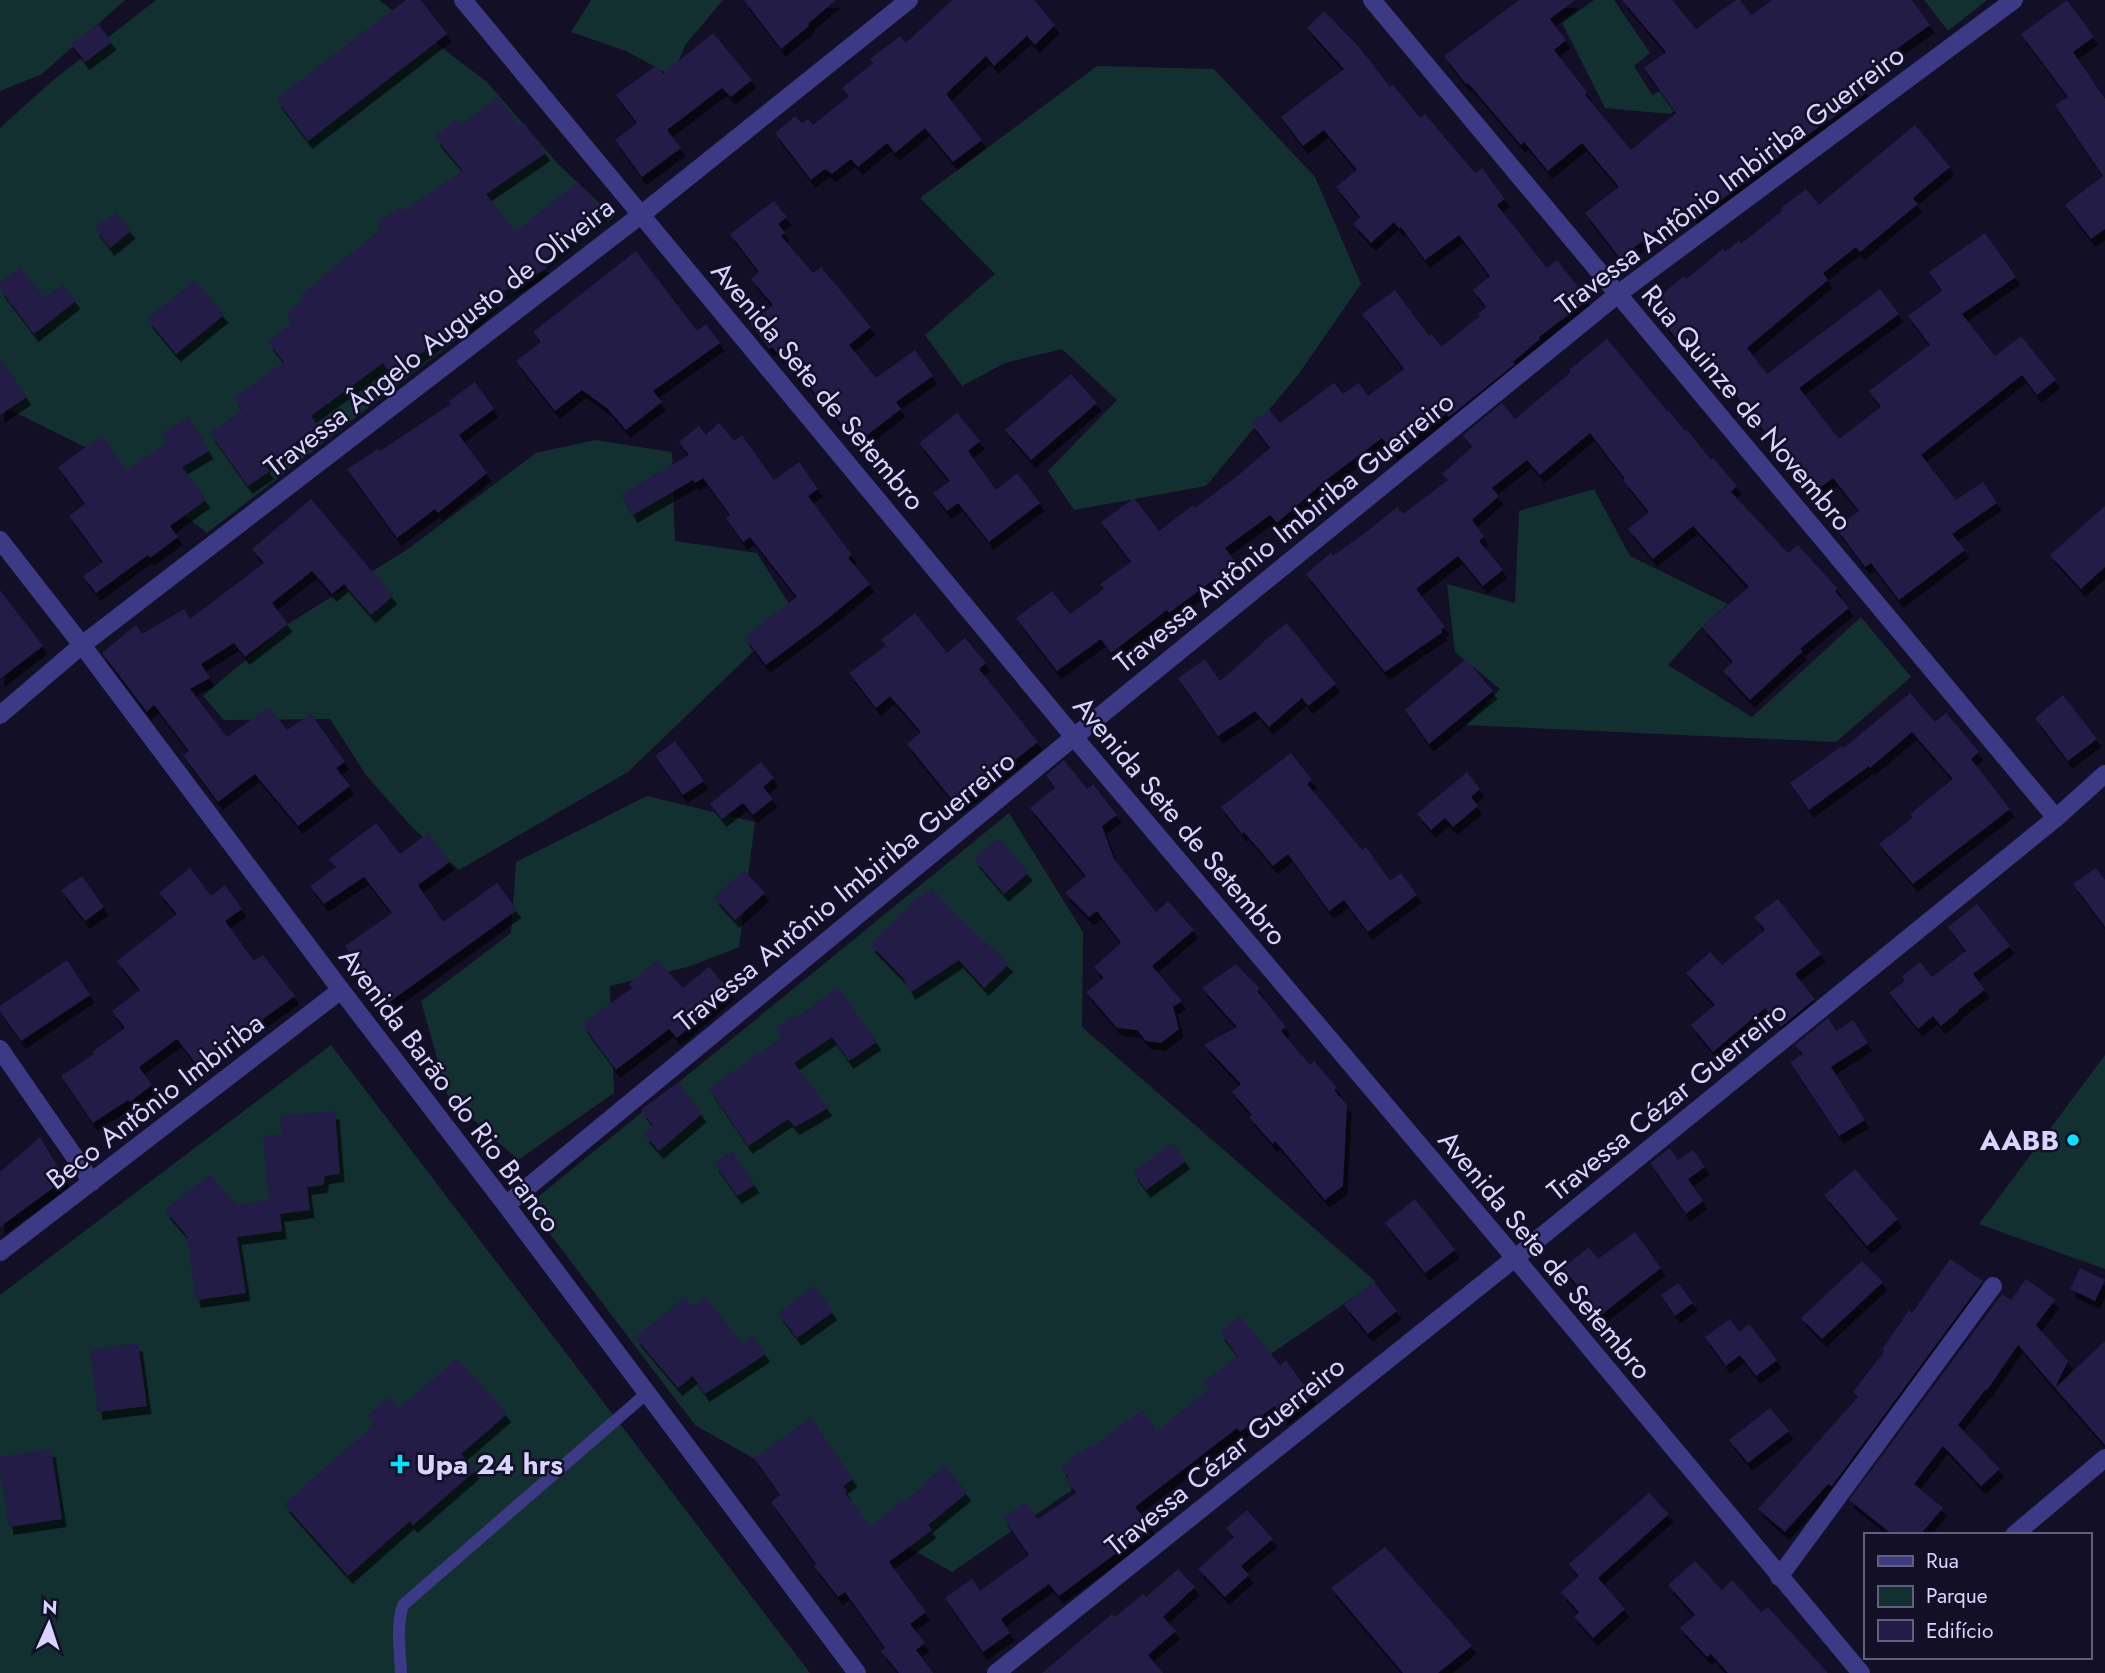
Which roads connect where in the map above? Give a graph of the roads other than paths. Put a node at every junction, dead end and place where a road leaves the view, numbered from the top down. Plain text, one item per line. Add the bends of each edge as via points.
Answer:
1 (463, 0) edge
2 (909, 0) edge
3 (1372, 0) edge
4 (2014, 0) edge
5 (642, 214) junction
6 (1618, 294) junction
7 (0, 540) edge
8 (82, 645) junction
9 (0, 715) edge
10 (1074, 737) junction
11 (2105, 774) edge
12 (2056, 817) junction
13 (341, 990) junction
14 (0, 1049) edge
15 (92, 1182) junction
16 (506, 1205) junction
17 (0, 1252) edge
18 (1515, 1258) junction
19 (1993, 1286) dead end
20 (647, 1393) junction
21 (2105, 1458) edge
22 (2016, 1533) edge
23 (1779, 1577) junction
24 (1859, 1668) edge
25 (401, 1673) edge
26 (857, 1673) edge
27 (996, 1673) edge

1 - 5 street, Avenida Sete de Setembro
2 - 5 street, Travessa Ângelo Augusto de Oliveira
3 - 6 street, Rua Quinze de Novembro
4 - 6 street, Travessa Antônio Imbiriba Guerreiro
5 - 8 street, Travessa Ângelo Augusto de Oliveira
5 - 10 street, Avenida Sete de Setembro
6 - 10 street, Travessa Antônio Imbiriba Guerreiro
6 - 12 street, Rua Quinze de Novembro
7 - 8 street, Avenida Barão do Rio Branco
8 - 9 street, Travessa Ângelo Augusto de Oliveira
8 - 13 street, Avenida Barão do Rio Branco
10 - 16 street, Travessa Antônio Imbiriba Guerreiro
10 - 18 street, Avenida Sete de Setembro
11 - 12 street, Travessa Cézar Guerreiro
12 - 18 street, Travessa Cézar Guerreiro
13 - 15 street, Beco Antônio Imbiriba
13 - 16 street, Avenida Barão do Rio Branco
14 - 15 street
15 - 17 street, Beco Antônio Imbiriba
16 - 20 street, Avenida Barão do Rio Branco
18 - 23 street, Avenida Sete de Setembro
18 - 27 street, Travessa Cézar Guerreiro
19 - 23 street
20 - 25 lane via 403,1605
20 - 26 street, Avenida Barão do Rio Branco
21 - 22 street
23 - 24 street, Avenida Sete de Setembro

